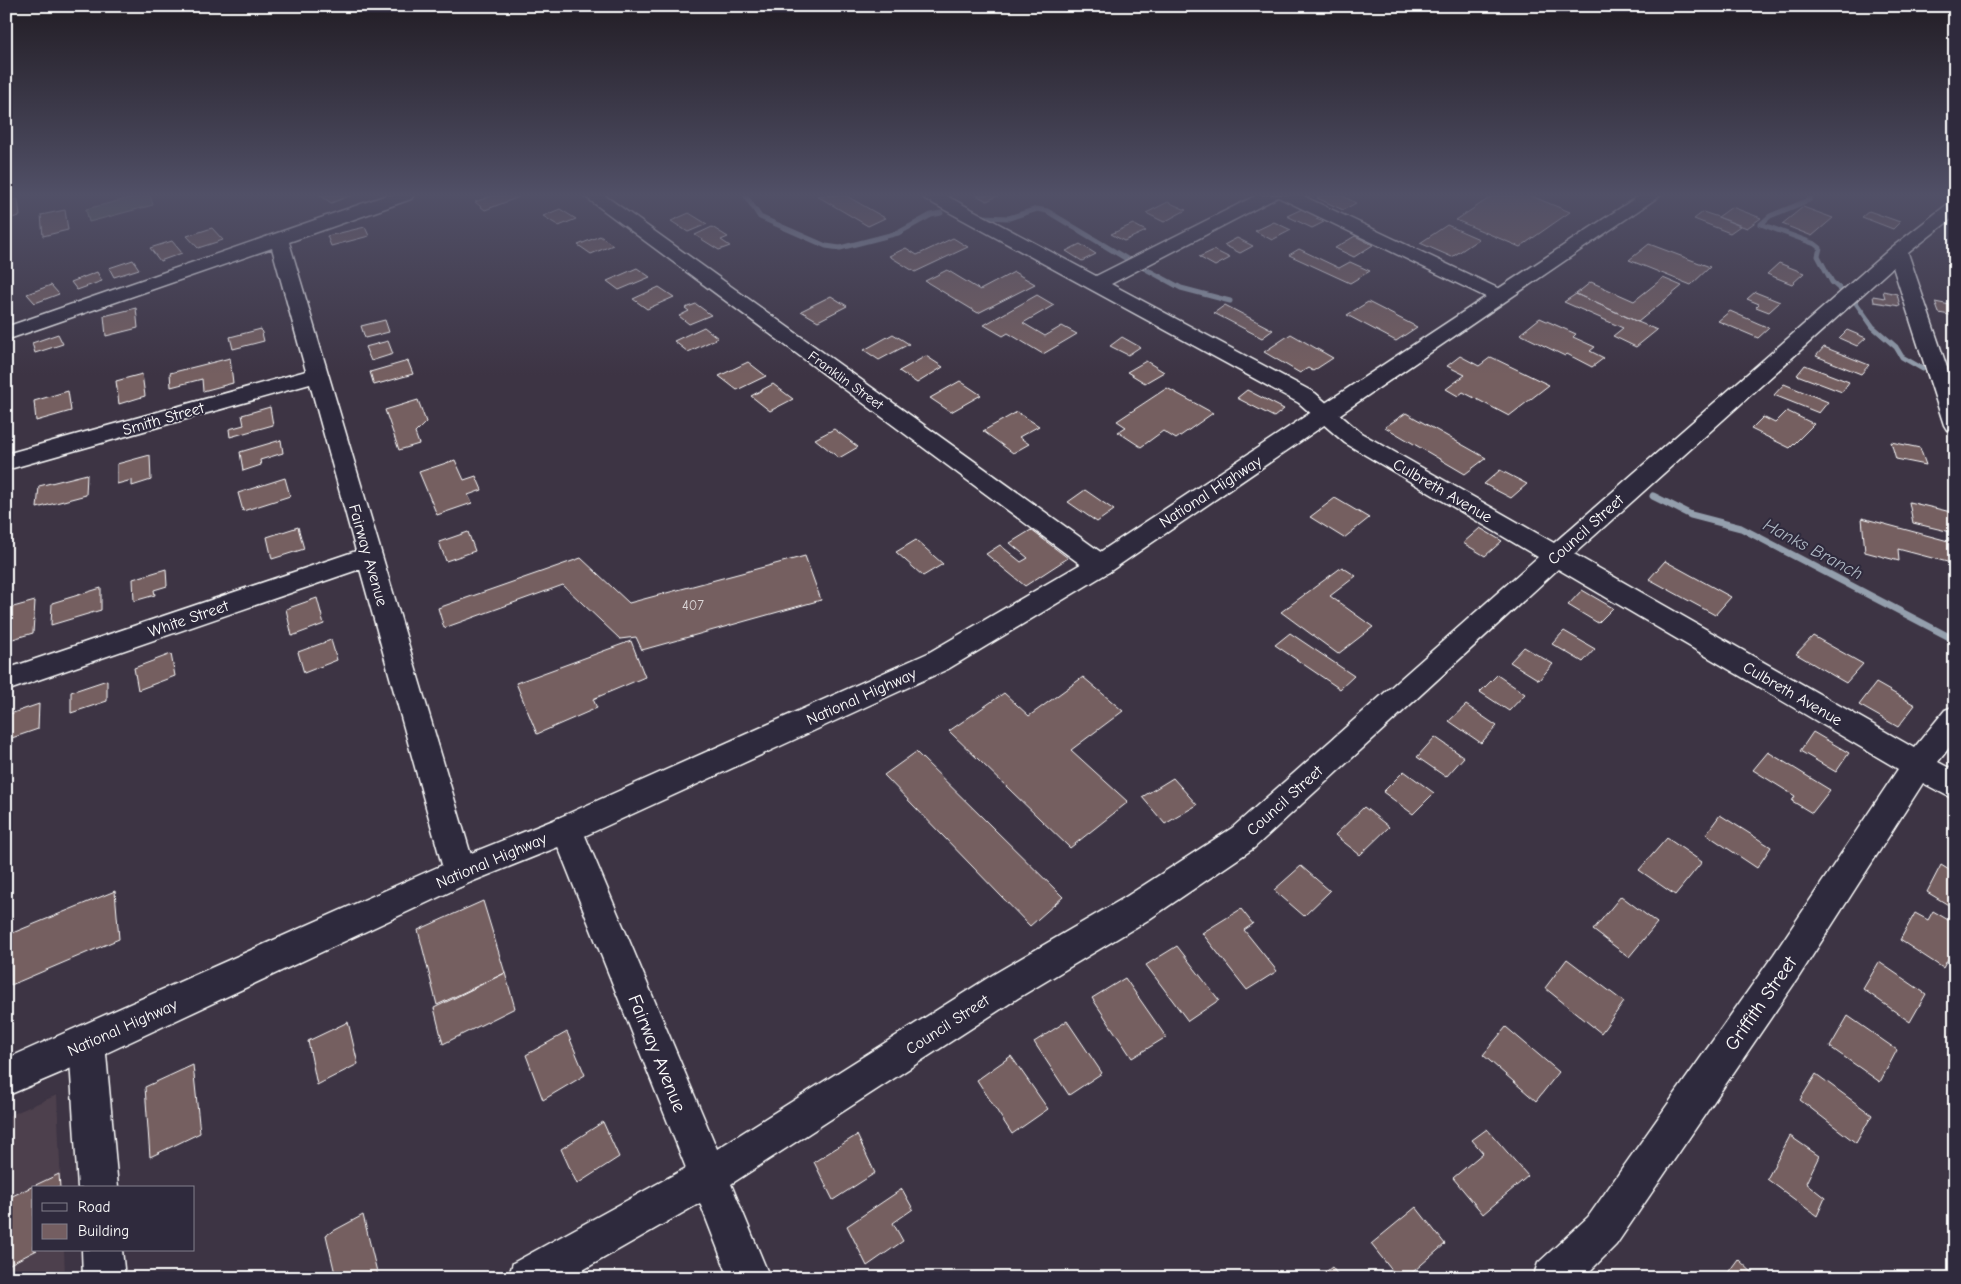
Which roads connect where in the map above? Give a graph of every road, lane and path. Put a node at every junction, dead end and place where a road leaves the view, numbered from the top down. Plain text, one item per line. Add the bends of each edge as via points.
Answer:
1 (231, 255) edge
2 (284, 255) edge
3 (674, 255) edge
4 (1040, 255) edge
5 (1153, 255) edge
6 (1412, 255) edge
7 (1561, 255) edge
8 (1895, 255) edge
9 (1899, 255) edge
10 (1094, 285) junction
11 (1499, 296) junction
12 (6, 334) edge
13 (319, 374) junction
14 (1327, 415) junction
15 (1955, 425) edge
16 (6, 462) edge
17 (1556, 555) junction
18 (370, 556) junction
19 (1100, 565) junction
20 (6, 680) edge
21 (1955, 718) edge
22 (1918, 765) junction
23 (1955, 787) edge
24 (567, 829) junction
25 (460, 872) junction
26 (88, 1043) junction
27 (6, 1078) edge
28 (708, 1177) junction
29 (98, 1186) edge
30 (102, 1252) edge
31 (104, 1278) edge
32 (528, 1278) edge
33 (750, 1278) edge
34 (1552, 1278) edge

1 - 12 street
2 - 13 street, Fairway Avenue
3 - 19 street, Franklin Street
4 - 10 street, Culbreth Avenue
5 - 10 street
6 - 11 street
7 - 11 street, National Highway
8 - 17 street, Council Street
9 - 15 street
10 - 14 street, Culbreth Avenue via 1307,398
11 - 14 street, National Highway
13 - 16 street, Smith Street
13 - 18 street, Fairway Avenue
14 - 17 street, Culbreth Avenue via 1353,438
14 - 19 street, National Highway
17 - 22 street, Culbreth Avenue
17 - 28 street, Council Street via 1243,838 1136,910 1006,986
18 - 20 street, White Street
18 - 25 street, Fairway Avenue
19 - 24 street, National Highway via 938,661
21 - 22 street, Griffith Street
22 - 23 street, Culbreth Avenue
22 - 34 street, Griffith Street via 1786,966 1602,1231
24 - 25 street, National Highway
24 - 28 street, Fairway Avenue
25 - 26 street, National Highway
26 - 27 street, National Highway
26 - 29 street
28 - 32 street, Council Street
28 - 33 street, Fairway Avenue
30 - 31 street

